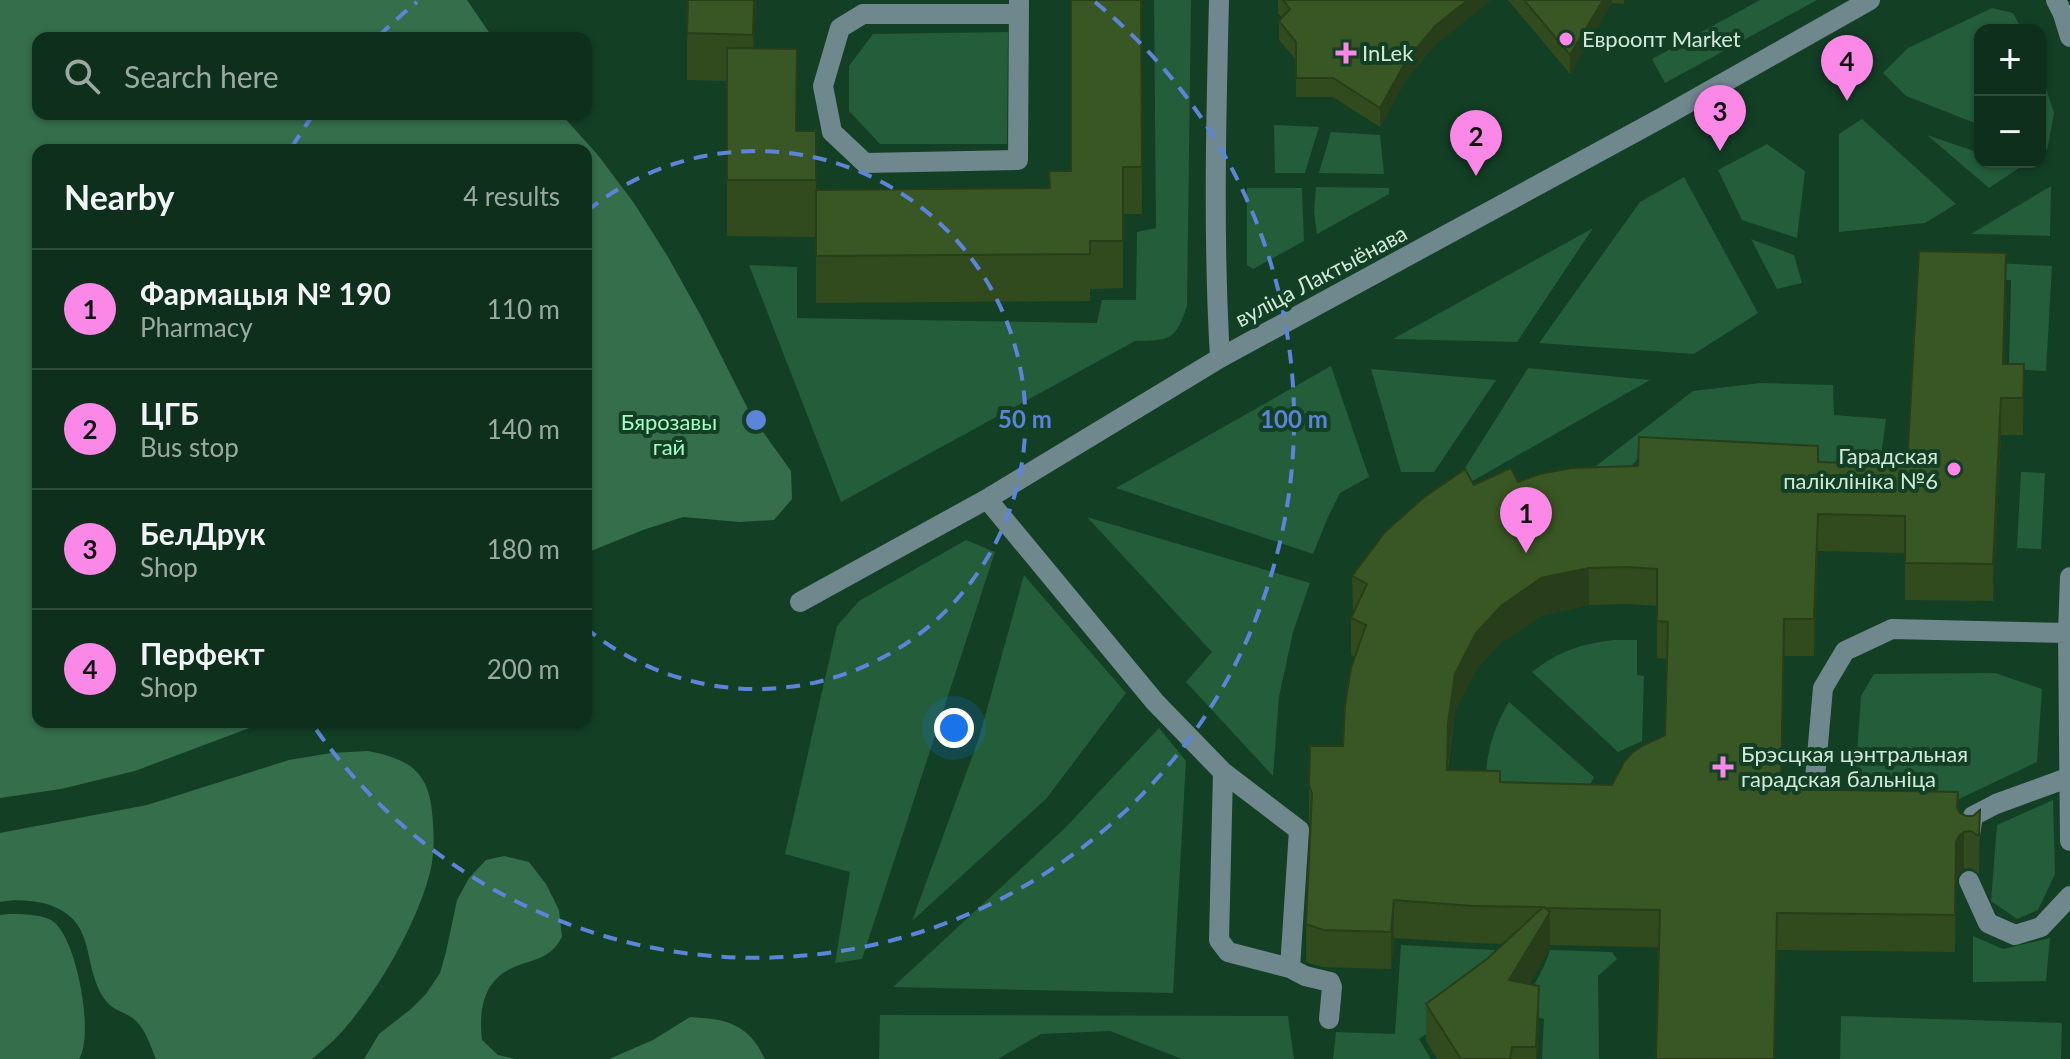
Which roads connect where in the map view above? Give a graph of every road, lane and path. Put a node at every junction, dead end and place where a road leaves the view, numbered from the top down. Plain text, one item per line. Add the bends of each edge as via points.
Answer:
1 (1219, 0) edge
2 (1862, 2) edge
3 (1019, 7) edge
4 (2063, 9) edge
5 (2070, 37) edge
6 (1220, 358) junction
7 (987, 499) junction
8 (2070, 577) edge
9 (800, 602) dead end
10 (2068, 633) edge
11 (1223, 772) junction
12 (2070, 776) edge
13 (1813, 801) edge
14 (1969, 841) edge
15 (2070, 841) edge
16 (1969, 881) dead end
17 (2070, 896) edge
18 (1290, 968) junction
19 (1329, 1019) dead end

1 - 6 street via 1215,184
2 - 6 street, вуліца Лактыёнава
3 - 3 street via 1018,160 865,163 832,132 823,86 840,28 863,14
4 - 5 street
6 - 7 street, вуліца Лактыёнава
7 - 9 street, вуліца Лактыёнава
7 - 11 street via 1155,702
8 - 10 street
10 - 12 street
10 - 13 street via 1892,629 1845,651 1823,688
11 - 18 street via 1299,830
11 - 18 street via 1219,940 1228,952
12 - 14 street via 1973,816
12 - 15 street
16 - 17 street via 1988,923 2015,935 2041,927
18 - 19 street via 1330,982

